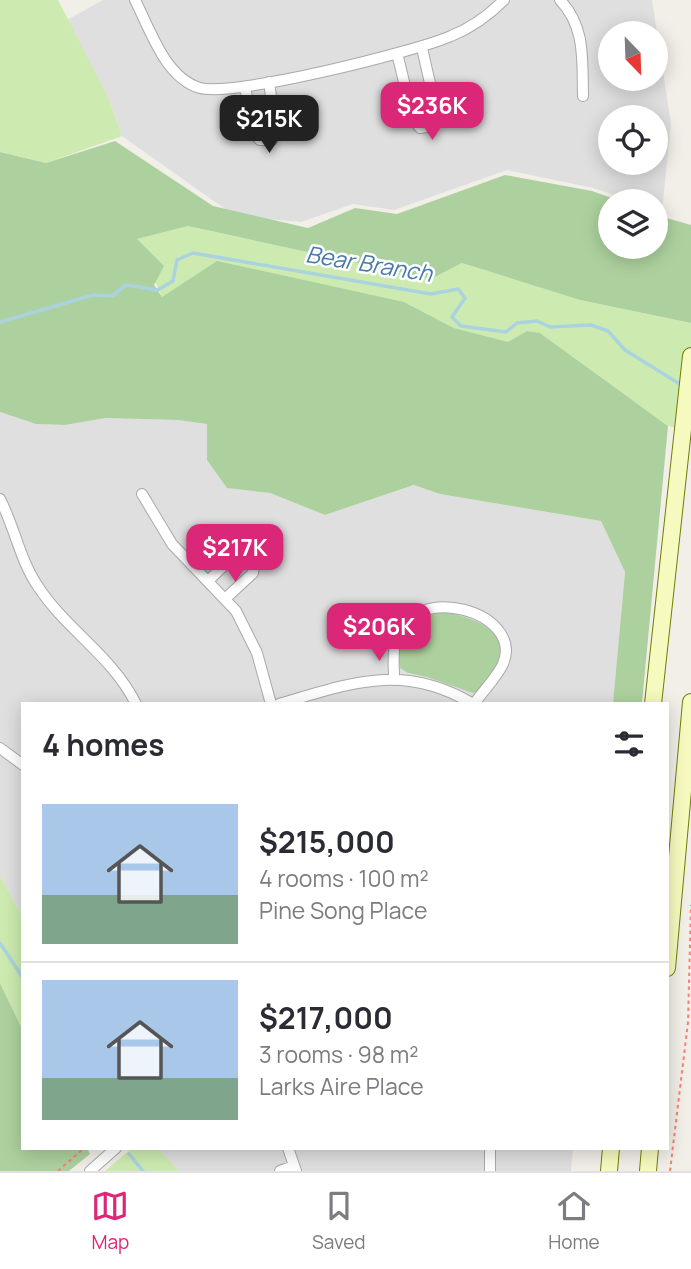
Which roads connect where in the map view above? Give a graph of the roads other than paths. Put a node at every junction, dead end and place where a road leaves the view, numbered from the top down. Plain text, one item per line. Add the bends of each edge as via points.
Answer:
1 (135, 0) edge
2 (504, 0) edge
3 (560, 0) edge
4 (422, 48) junction
5 (397, 53) junction
6 (270, 82) junction
7 (245, 87) junction
8 (583, 96) dead end
9 (691, 356) edge
10 (142, 494) dead end
11 (0, 499) edge
12 (209, 580) junction
13 (226, 598) junction
14 (394, 677) junction
15 (135, 702) edge
16 (270, 702) edge
17 (286, 702) edge
18 (470, 702) edge
19 (475, 702) edge
20 (653, 702) edge
21 (691, 702) edge
22 (0, 748) edge
23 (21, 764) edge
24 (669, 946) edge
25 (114, 1150) edge
26 (289, 1150) edge
27 (490, 1150) edge
28 (611, 1150) edge
29 (650, 1150) edge
30 (295, 1169) edge
31 (90, 1171) edge
32 (280, 1171) edge
33 (490, 1171) edge
34 (609, 1171) edge
35 (648, 1171) edge

1 - 7 street via 171,68 200,88
2 - 4 street via 463,31
3 - 8 street via 578,26
4 - 5 street
4 - 5 street via 437,114 434,126 420,128 412,120
5 - 6 street
6 - 7 street
6 - 7 street via 276,132 272,139 260,140 254,134
9 - 20 main road
10 - 12 street via 172,544
11 - 15 street via 37,587 116,671
12 - 13 street
12 - 13 street via 236,554 250,554 255,559 253,573
13 - 16 street via 252,642
14 - 17 street
14 - 18 street via 436,685
14 - 19 street via 396,637 411,618 441,606 466,610 495,626 504,643 503,664
21 - 24 main road
22 - 23 street
25 - 31 street
26 - 30 street
27 - 33 street
28 - 34 main road
29 - 35 main road
30 - 32 street

